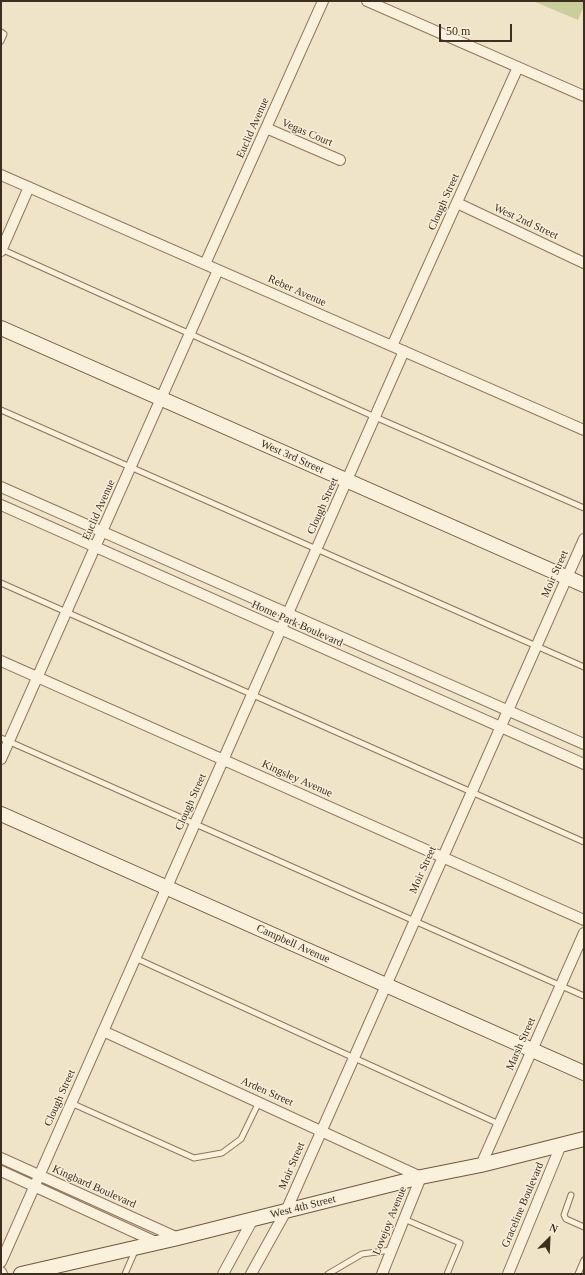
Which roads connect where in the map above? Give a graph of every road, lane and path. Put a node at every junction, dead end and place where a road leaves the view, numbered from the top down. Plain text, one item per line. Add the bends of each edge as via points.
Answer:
1 (323, 1) edge
2 (367, 1) edge
3 (1, 32) edge
4 (1, 41) edge
5 (518, 67) junction
6 (584, 96) edge
7 (266, 128) junction
8 (340, 160) dead end
9 (1, 175) edge
10 (29, 187) junction
11 (457, 203) junction
12 (1, 250) edge
13 (584, 263) edge
14 (205, 264) junction
15 (218, 270) junction
16 (1, 328) edge
17 (190, 334) junction
18 (392, 346) junction
19 (404, 351) junction
20 (161, 398) junction
21 (1, 410) edge
22 (375, 417) junction
23 (584, 430) edge
24 (130, 468) junction
25 (347, 481) junction
26 (1, 486) edge
27 (1, 505) edge
28 (584, 508) edge
29 (102, 531) junction
30 (584, 538) edge
31 (95, 547) junction
32 (316, 550) junction
33 (567, 578) junction
34 (1, 583) edge
35 (584, 585) edge
36 (66, 612) junction
37 (288, 613) junction
38 (281, 630) junction
39 (536, 646) junction
40 (1, 661) edge
41 (584, 667) edge
42 (38, 677) junction
43 (252, 694) junction
44 (508, 710) junction
45 (500, 727) junction
46 (5, 740) edge
47 (584, 744) edge
48 (1, 759) edge
49 (223, 760) junction
50 (584, 764) edge
51 (471, 793) junction
52 (1, 814) edge
53 (194, 825) junction
54 (584, 842) edge
55 (442, 856) junction
56 (166, 888) junction
57 (414, 920) junction
58 (584, 920) edge
59 (584, 933) edge
60 (135, 958) junction
61 (385, 985) junction
62 (561, 985) junction
63 (584, 996) edge
64 (103, 1031) junction
65 (532, 1050) junction
66 (353, 1058) junction
67 (584, 1074) edge
68 (259, 1102) junction
69 (71, 1103) junction
70 (499, 1124) junction
71 (321, 1130) junction
72 (584, 1139) edge
73 (584, 1142) edge
74 (561, 1145) junction
75 (1, 1158) edge
76 (481, 1165) junction
77 (1, 1171) edge
78 (39, 1175) junction
79 (421, 1177) junction
80 (34, 1187) junction
81 (571, 1195) dead end
82 (286, 1211) junction
83 (404, 1219) junction
84 (253, 1220) junction
85 (584, 1227) edge
86 (178, 1238) junction
87 (158, 1243) junction
88 (136, 1248) junction
89 (391, 1250) junction
90 (584, 1260) edge
91 (1, 1262) edge
92 (21, 1274) edge
93 (125, 1274) edge
94 (223, 1274) edge
95 (250, 1274) edge
96 (328, 1274) edge
97 (382, 1274) edge
98 (447, 1274) edge
99 (508, 1274) edge
100 (578, 1274) edge

1 - 7 street, Euclid Avenue
2 - 5 street
3 - 4 lane via 4,34
5 - 6 street
5 - 11 street, Clough Street
7 - 8 street, Vegas Court
7 - 14 street, Euclid Avenue
9 - 10 street, Reber Avenue
10 - 12 street
10 - 14 street, Reber Avenue
11 - 13 street, West 2nd Street
11 - 18 street, Clough Street
12 - 17 lane
14 - 15 street, Reber Avenue
15 - 17 street, Euclid Avenue
15 - 18 street, Reber Avenue
16 - 20 main road, West 3rd Street
17 - 20 street, Euclid Avenue
17 - 22 lane
18 - 19 street, Reber Avenue
19 - 22 street, Clough Street
19 - 23 street, Reber Avenue
20 - 24 street, Euclid Avenue
20 - 25 main road, West 3rd Street
21 - 24 lane
22 - 25 street, Clough Street
22 - 28 lane
24 - 29 street, Euclid Avenue
24 - 32 lane
25 - 32 street, Clough Street
25 - 33 main road, West 3rd Street
26 - 29 street, Home Park Boulevard
27 - 31 street, Home Park Boulevard
29 - 31 street, Euclid Avenue
29 - 37 street, Home Park Boulevard
30 - 33 street, Moir Street
31 - 36 street, Euclid Avenue
31 - 38 street, Home Park Boulevard
32 - 37 street, Clough Street
32 - 39 lane
33 - 35 main road, West 3rd Street
33 - 39 street, Moir Street
34 - 36 lane
36 - 42 street, Euclid Avenue
36 - 43 lane
37 - 38 street, Clough Street
37 - 44 street, Home Park Boulevard
38 - 43 street, Clough Street
38 - 45 street, Home Park Boulevard
39 - 41 lane
39 - 44 street, Moir Street
40 - 42 street, Kingsley Avenue
42 - 46 street, Euclid Avenue
42 - 49 street, Kingsley Avenue
43 - 49 street, Clough Street
43 - 51 lane
44 - 45 street, Moir Street
44 - 47 street, Home Park Boulevard
45 - 50 street, Home Park Boulevard
45 - 51 street, Moir Street
46 - 48 street, Euclid Avenue
46 - 53 lane
49 - 53 street, Clough Street
49 - 55 street, Kingsley Avenue
51 - 54 lane
51 - 55 street, Moir Street
52 - 56 main road, Campbell Avenue
53 - 56 street, Clough Street
53 - 57 lane
55 - 57 street, Moir Street
55 - 58 street, Kingsley Avenue
56 - 60 street, Clough Street
56 - 61 main road, Campbell Avenue
57 - 61 street, Moir Street
57 - 62 lane
59 - 62 street, Marsh Street
60 - 64 street, Clough Street
60 - 66 lane
61 - 65 main road, Campbell Avenue
61 - 66 street, Moir Street
62 - 63 lane
62 - 65 street, Marsh Street
64 - 68 street, Arden Street
64 - 69 street, Clough Street
65 - 67 main road, Campbell Avenue
65 - 70 street, Marsh Street
66 - 70 lane
66 - 71 street, Moir Street
68 - 69 lane via 241,1138 222,1153 194,1158
68 - 71 street, Arden Street
69 - 78 street, Clough Street
70 - 76 street, Marsh Street
71 - 79 street, Arden Street
71 - 82 street, Moir Street
72 - 74 main road, West 4th Street
73 - 74 main road
74 - 76 main road, West 4th Street
74 - 99 street, Graceline Boulevard
75 - 78 street, Kingbard Boulevard
76 - 79 main road, West 4th Street
77 - 80 street
78 - 80 street, Clough Street
78 - 86 street, Kingbard Boulevard
79 - 82 main road, West 4th Street
79 - 83 street, Lovejoy Avenue
80 - 87 street
80 - 91 street, Clough Street
81 - 85 lane via 564,1215 566,1219
82 - 84 main road, West 4th Street
82 - 95 street, Moir Street
83 - 89 street, Lovejoy Avenue
83 - 98 lane via 460,1243
84 - 86 main road, West 4th Street
84 - 94 street
86 - 87 main road, West 4th Street
87 - 88 main road, West 4th Street
88 - 92 main road, West 4th Street
88 - 93 lane
89 - 96 lane via 362,1254
89 - 97 street, Lovejoy Avenue
90 - 100 lane

